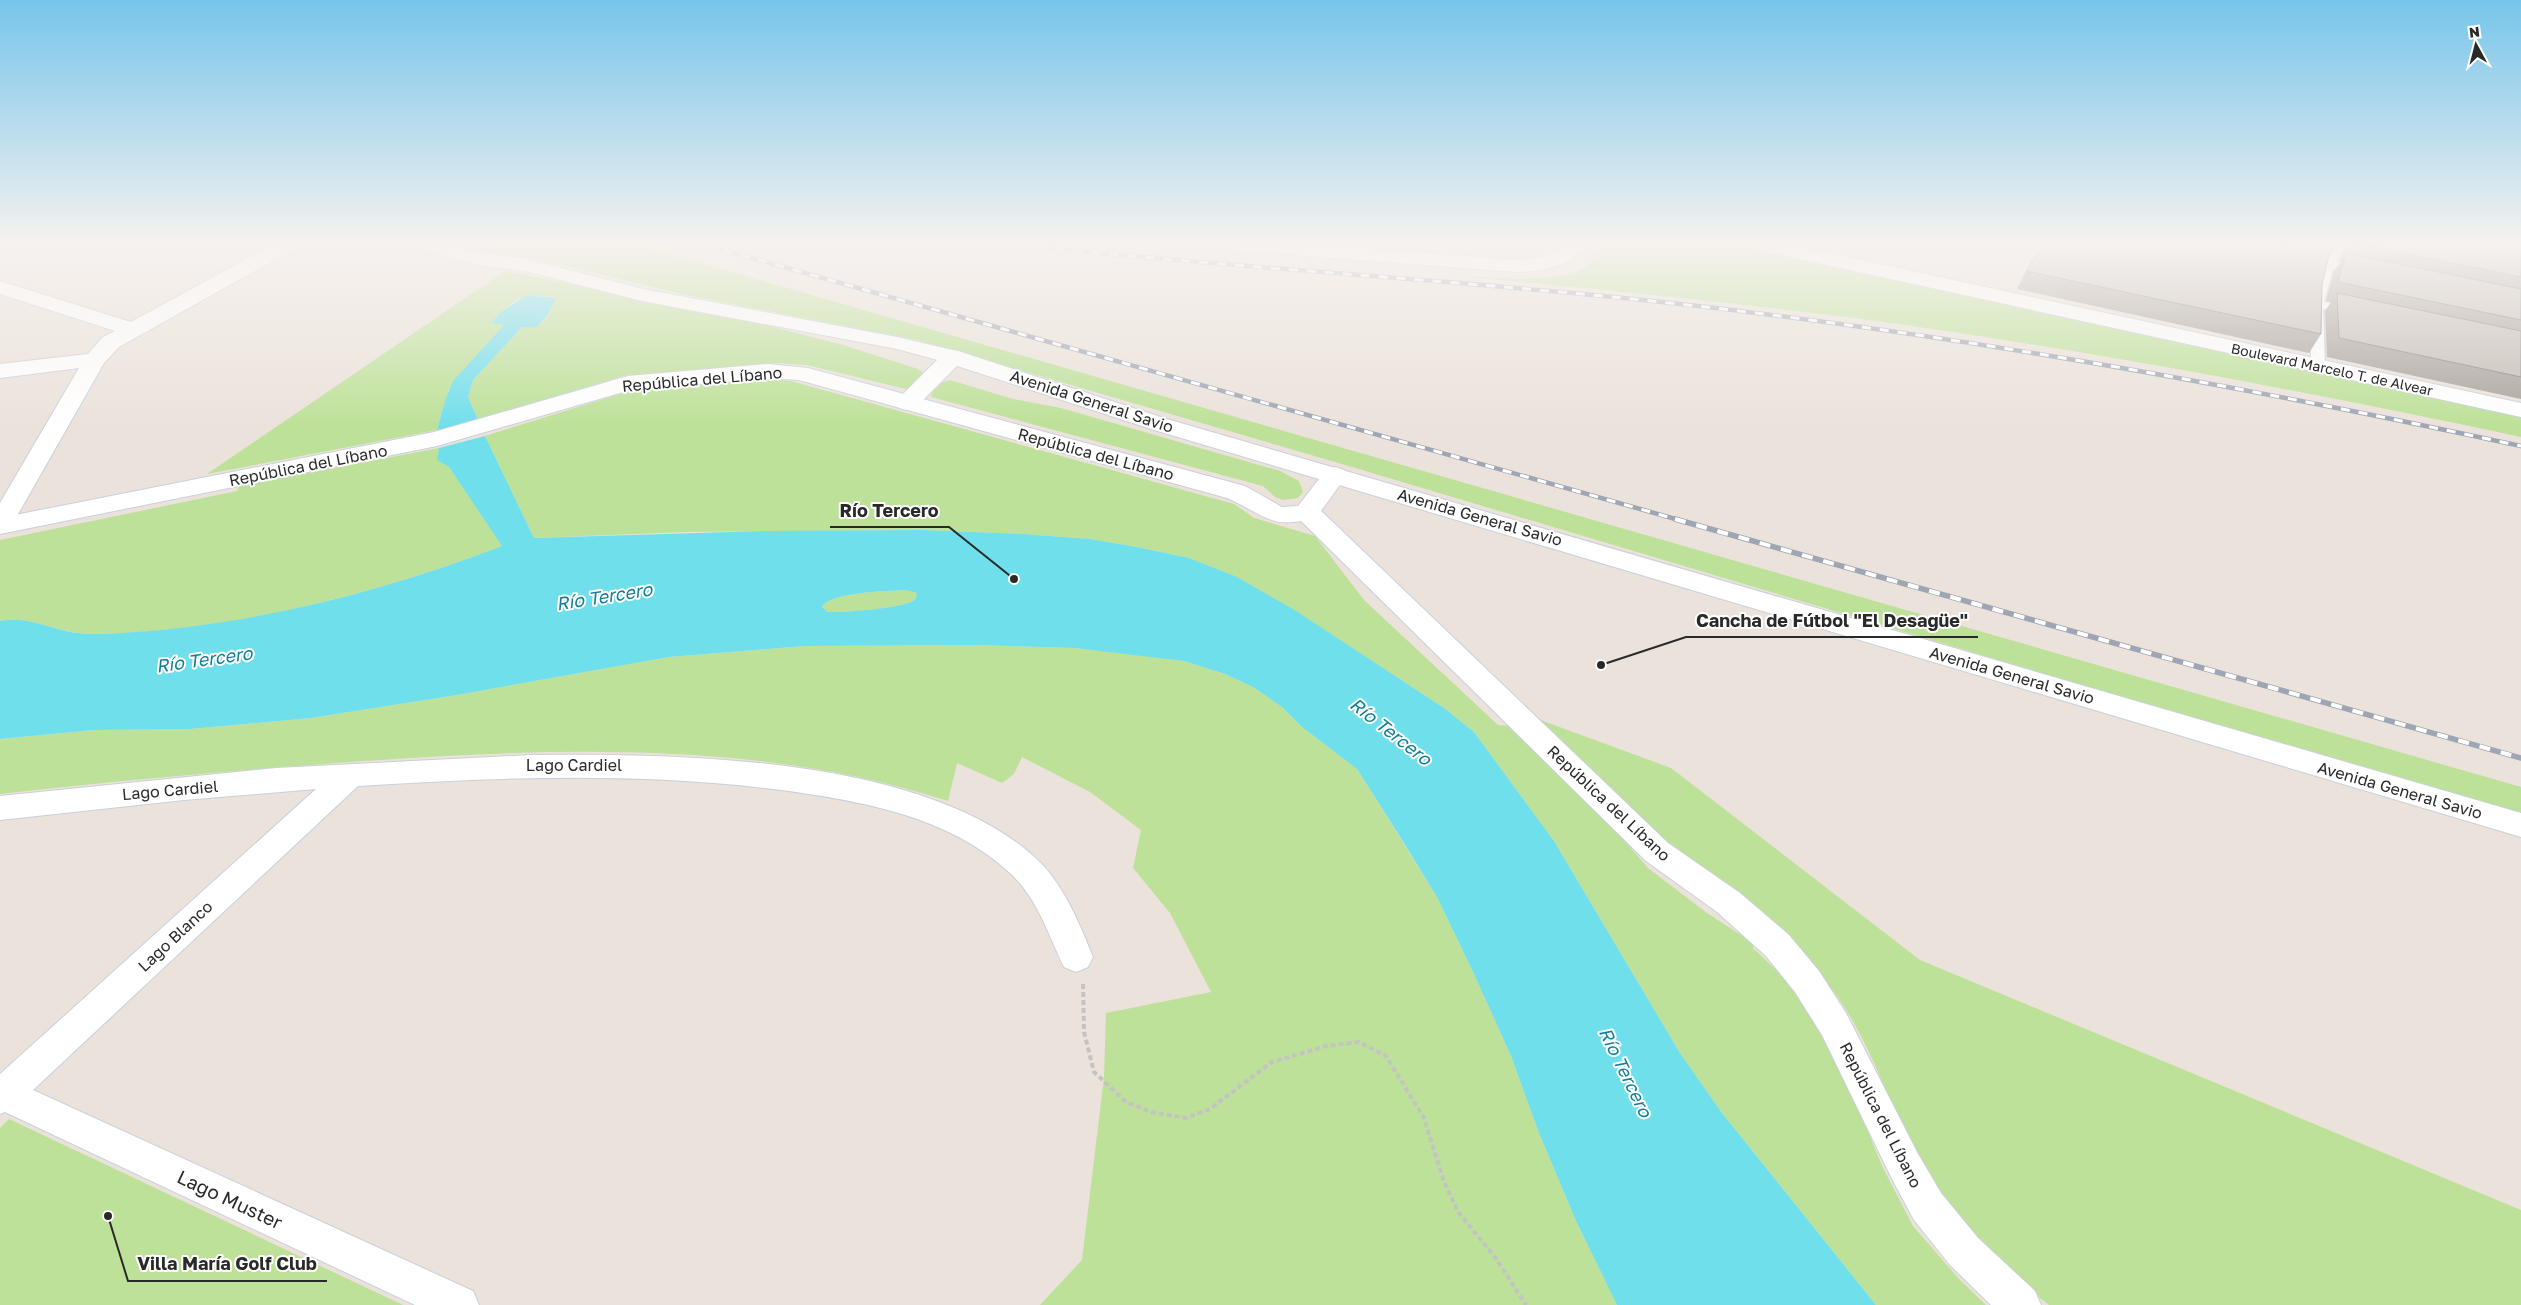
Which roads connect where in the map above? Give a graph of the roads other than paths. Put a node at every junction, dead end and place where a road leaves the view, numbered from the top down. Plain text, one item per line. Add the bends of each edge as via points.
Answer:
1 (59, 306) edge
2 (174, 306) edge
3 (701, 306) edge
4 (2042, 306) edge
5 (2318, 306) edge
6 (2327, 306) edge
7 (2366, 314) edge
8 (131, 329) junction
9 (95, 360) junction
10 (947, 364) junction
11 (2318, 366) junction
12 (0, 370) edge
13 (907, 403) junction
14 (2521, 410) edge
15 (1335, 475) junction
16 (1307, 512) junction
17 (0, 525) edge
18 (351, 775) junction
19 (0, 808) edge
20 (2521, 825) edge
21 (1076, 957) road end
22 (1, 1094) edge
23 (459, 1305) edge
24 (2021, 1305) edge

1 - 8 street
2 - 8 street
3 - 10 street, Avenida General Savio
4 - 11 street, Boulevard Marcelo T. de Alvear
5 - 11 lane
6 - 7 lane
8 - 9 street via 111,342
9 - 12 street
9 - 17 street
10 - 13 street
10 - 15 street, Avenida General Savio via 1026,397 1159,424
11 - 14 street, Boulevard Marcelo T. de Alvear
13 - 16 street, República del Líbano via 1236,492 1250,497 1267,512 1286,516
13 - 17 street, República del Líbano via 800,373 768,371 628,383 437,439
15 - 16 street
15 - 20 street, Avenida General Savio
16 - 24 street, República del Líbano via 1657,852 1724,898 1759,927 1792,962 1848,1046 1907,1172 1934,1216 1985,1275
18 - 19 street, Lago Cardiel via 186,788
18 - 21 street, Lago Cardiel via 520,765 638,766 744,772 883,797 958,823 994,843 1022,864 1043,889 1063,923
18 - 22 street, Lago Blanco
22 - 23 street, Lago Muster

